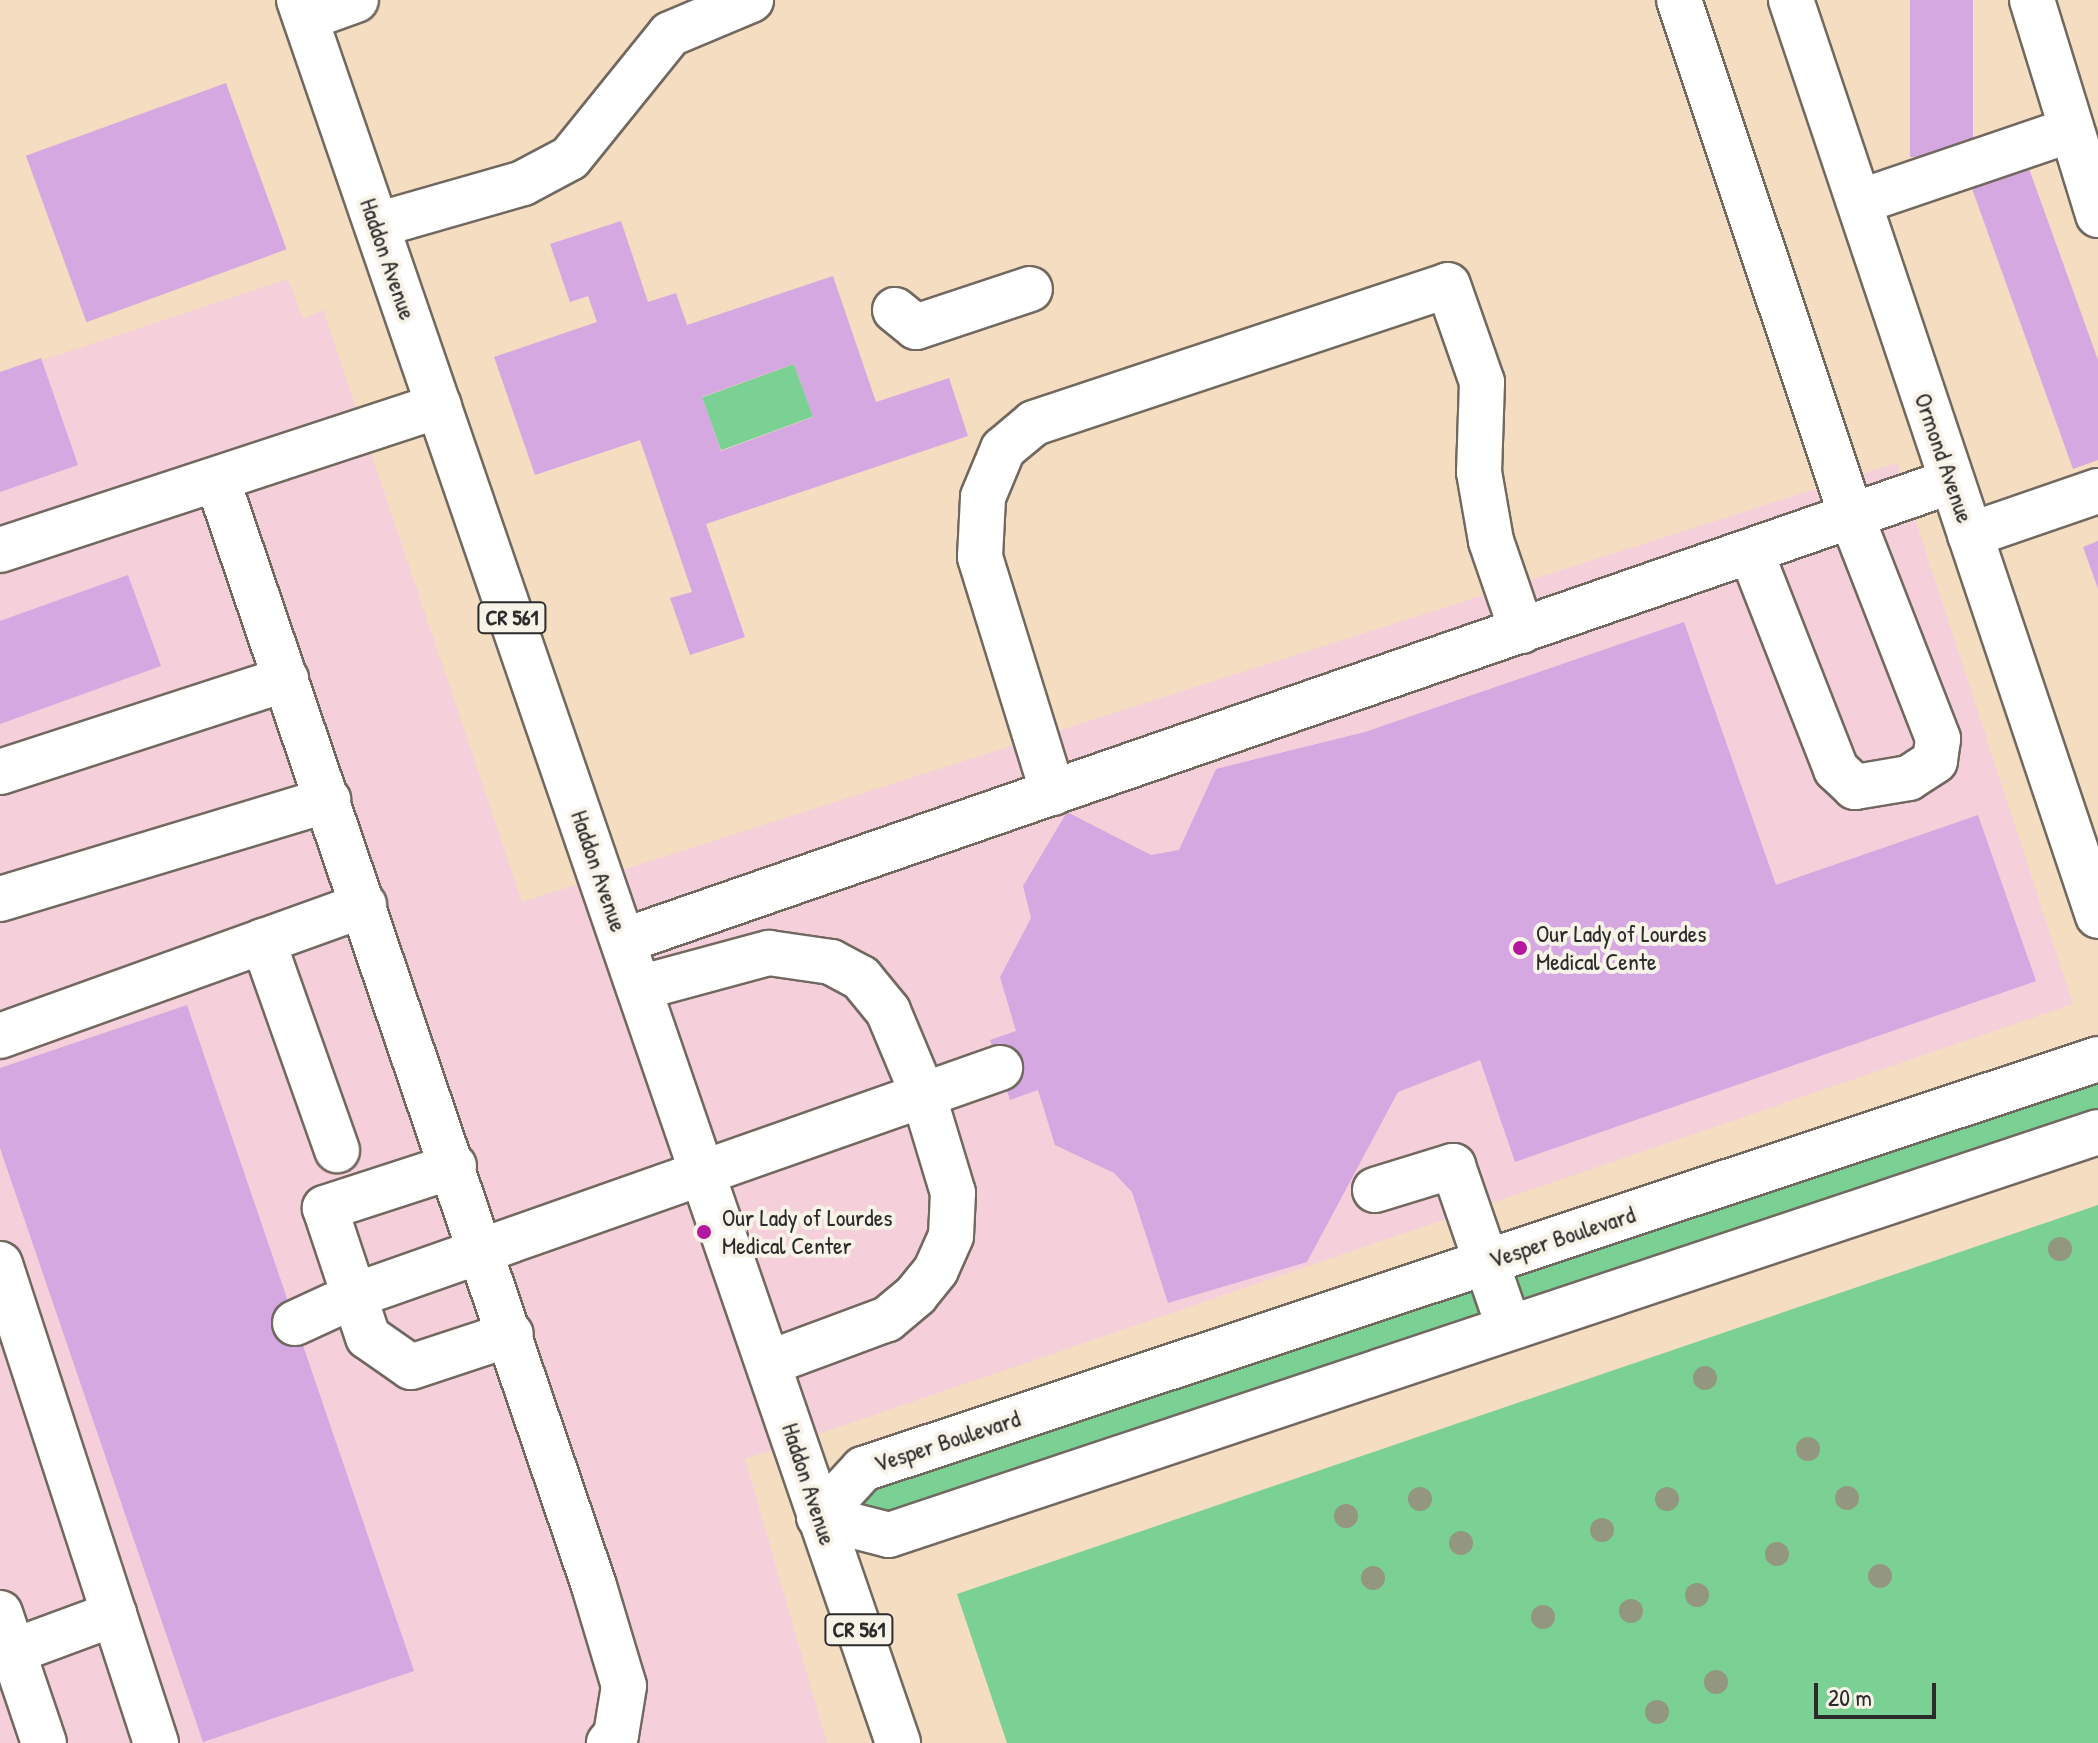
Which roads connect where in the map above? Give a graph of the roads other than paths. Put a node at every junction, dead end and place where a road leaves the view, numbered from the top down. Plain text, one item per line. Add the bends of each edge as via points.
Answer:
1 (356, 0) edge
2 (751, 0) edge
3 (1679, 0) edge
4 (1791, 0) edge
5 (2032, 0) edge
6 (303, 9) edge
7 (2071, 130) junction
8 (1859, 202) junction
9 (2098, 215) edge
10 (377, 225) junction
11 (1030, 289) dead end
12 (895, 310) dead end
13 (439, 406) junction
14 (1952, 481) junction
15 (218, 482) junction
16 (2098, 491) edge
17 (1852, 518) junction
18 (1970, 535) junction
19 (0, 550) edge
20 (1751, 552) junction
21 (1522, 631) junction
22 (286, 679) junction
23 (0, 772) edge
24 (1053, 793) junction
25 (328, 800) junction
26 (0, 899) edge
27 (364, 905) junction
28 (2098, 916) edge
29 (263, 941) junction
30 (623, 941) junction
31 (639, 988) junction
32 (0, 1036) edge
33 (2098, 1059) edge
34 (1000, 1068) dead end
35 (924, 1097) junction
36 (2098, 1132) edge
37 (337, 1150) dead end
38 (454, 1166) junction
39 (704, 1175) junction
40 (1375, 1190) dead end
41 (483, 1250) junction
42 (1486, 1262) junction
43 (0, 1264) edge
44 (356, 1295) junction
45 (295, 1323) dead end
46 (1509, 1328) junction
47 (511, 1334) junction
48 (769, 1363) junction
49 (819, 1517) junction
50 (114, 1614) junction
51 (7, 1632) edge
52 (44, 1743) edge
53 (156, 1743) edge
54 (609, 1743) edge
55 (898, 1743) edge

1 - 6 street
2 - 10 street via 670,34 570,158 523,183
3 - 17 street
4 - 8 street, Ormond Avenue
5 - 7 street
6 - 10 street, Haddon Avenue / CR 561
7 - 8 street
7 - 9 street
8 - 14 street, Ormond Avenue
10 - 13 street, Haddon Avenue / CR 561
11 - 12 street via 916,327
13 - 15 street
13 - 30 street, Haddon Avenue / CR 561
14 - 17 street
14 - 18 street, Ormond Avenue
15 - 19 street
15 - 22 street
16 - 18 street
17 - 20 street
17 - 20 street via 1938,739 1935,761 1909,778 1855,787 1836,769
18 - 28 street, Ormond Avenue
20 - 21 street
21 - 24 street
21 - 24 street via 1491,541 1482,486 1482,382 1448,285 1034,423 1003,449 983,497 980,557
22 - 23 street
22 - 25 street
24 - 30 street
25 - 26 street
25 - 27 street
27 - 29 street
27 - 38 street
29 - 32 street
29 - 37 street
30 - 31 street, Haddon Avenue / CR 561
31 - 35 street via 769,953 831,962 861,978 888,1011
31 - 39 street, Haddon Avenue / CR 561
33 - 42 street, Vesper Boulevard
34 - 35 street
35 - 39 street
35 - 48 street via 953,1193 951,1236 936,1270 887,1319
36 - 46 street
38 - 41 street
38 - 44 street via 325,1208
39 - 41 street
39 - 48 street, Haddon Avenue / CR 561
40 - 42 street via 1453,1166
41 - 44 street
41 - 47 street
42 - 46 street
42 - 49 street, Vesper Boulevard via 863,1469
43 - 50 street
44 - 45 street
44 - 47 street via 368,1337 411,1367
46 - 49 street via 889,1535
47 - 54 street via 624,1686 616,1735
48 - 49 street, Haddon Avenue / CR 561
49 - 55 street, Haddon Avenue / CR 561
50 - 51 street
50 - 53 street
51 - 52 street

